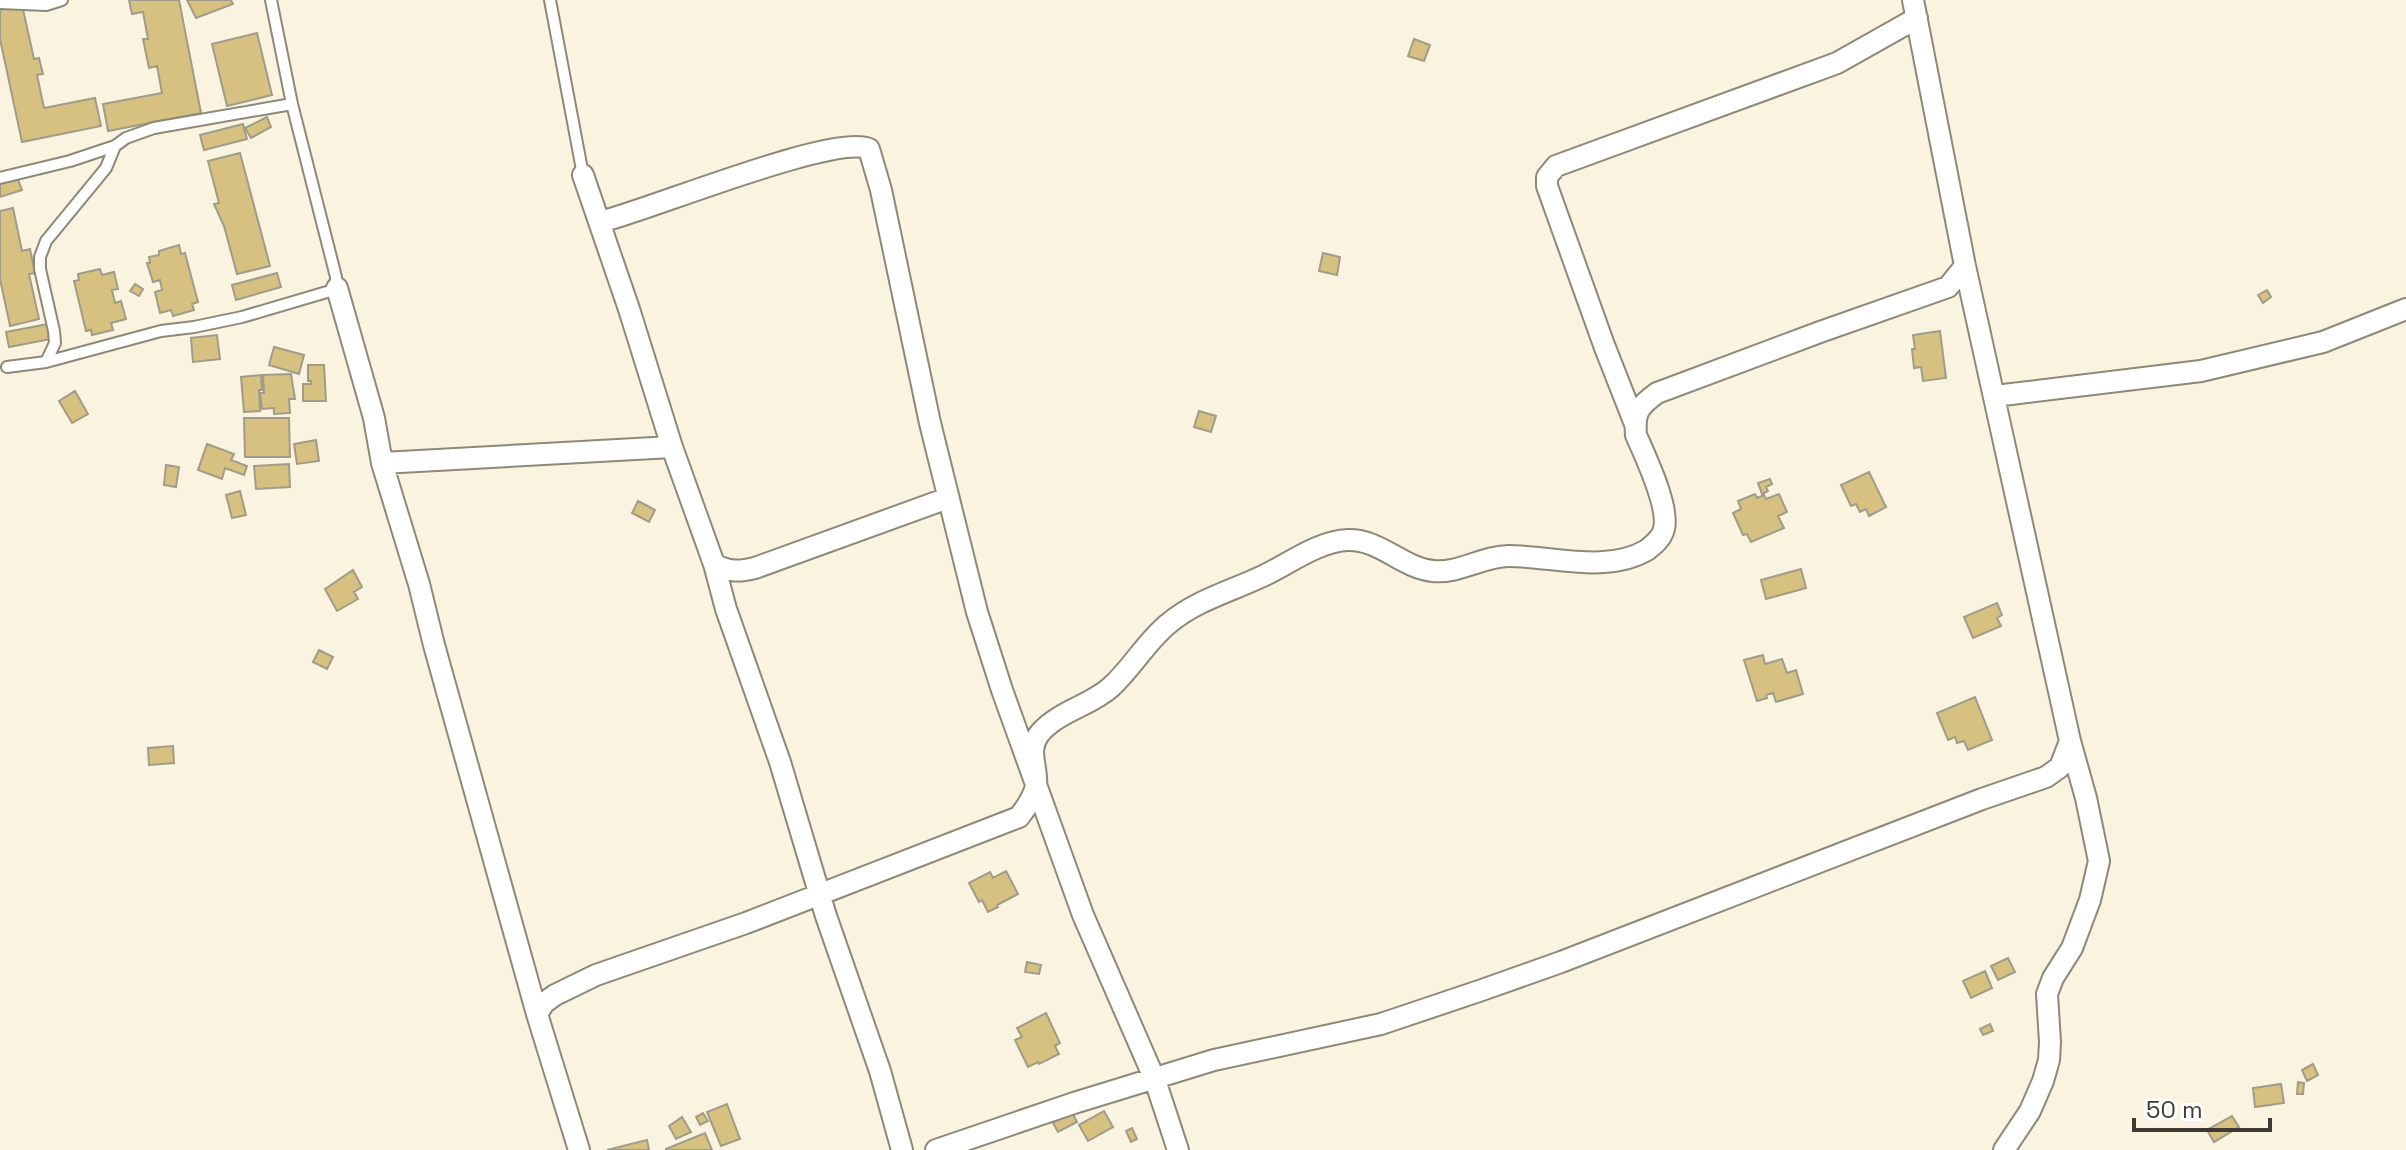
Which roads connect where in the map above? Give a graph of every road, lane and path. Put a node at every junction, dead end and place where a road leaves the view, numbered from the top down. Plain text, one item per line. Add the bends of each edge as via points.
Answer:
1 (62, 0) edge
2 (271, 0) edge
3 (550, 0) edge
4 (45, 2) edge
5 (0, 3) edge
6 (1915, 9) edge
7 (292, 104) junction
8 (115, 146) junction
9 (583, 175) joint
10 (0, 178) edge
11 (600, 222) junction
12 (1965, 266) junction
13 (337, 288) junction
14 (2406, 309) edge
15 (46, 362) junction
16 (7, 367) dead end
17 (1995, 396) junction
18 (1635, 424) junction
19 (672, 447) junction
20 (382, 463) junction
21 (948, 498) junction
22 (714, 564) junction
23 (2070, 741) junction
24 (1036, 785) junction
25 (820, 895) junction
26 (537, 1014) junction
27 (1155, 1080) junction
28 (579, 1150) edge
29 (903, 1150) edge
30 (936, 1150) edge
31 (1178, 1150) edge
32 (2004, 1150) edge

1 - 4 lane
2 - 7 lane
3 - 9 lane
4 - 5 lane
6 - 12 street
6 - 18 street via 1837,63 1556,166 1547,177
7 - 8 lane via 154,128
7 - 13 lane
8 - 10 lane
8 - 15 lane via 106,168 46,241 40,257 55,343
9 - 11 street
11 - 19 street
11 - 21 street via 803,156 854,145 869,149
12 - 17 street
12 - 18 street via 1948,287 1657,393 1640,406
13 - 15 lane via 242,317 161,331
13 - 20 street
14 - 17 street via 2323,342 2201,371
15 - 16 lane
17 - 23 street
18 - 24 street via 1665,516 1664,531 1645,551 1597,562 1492,557 1432,571 1362,542 1328,545 1179,614 1111,688 1040,733 1033,748
19 - 20 street
19 - 22 street
20 - 26 street
21 - 22 street via 755,568 738,572
21 - 24 street via 977,612
22 - 25 street
23 - 27 street via 2060,767 2046,777 1561,962 1381,1024 1214,1060
23 - 32 street via 2099,861 2072,948 2047,994 2050,1042 2043,1081
24 - 25 street via 1019,817
24 - 27 street via 1083,915
25 - 26 street via 596,975 555,995
25 - 29 street
26 - 28 street
27 - 30 street
27 - 31 street

